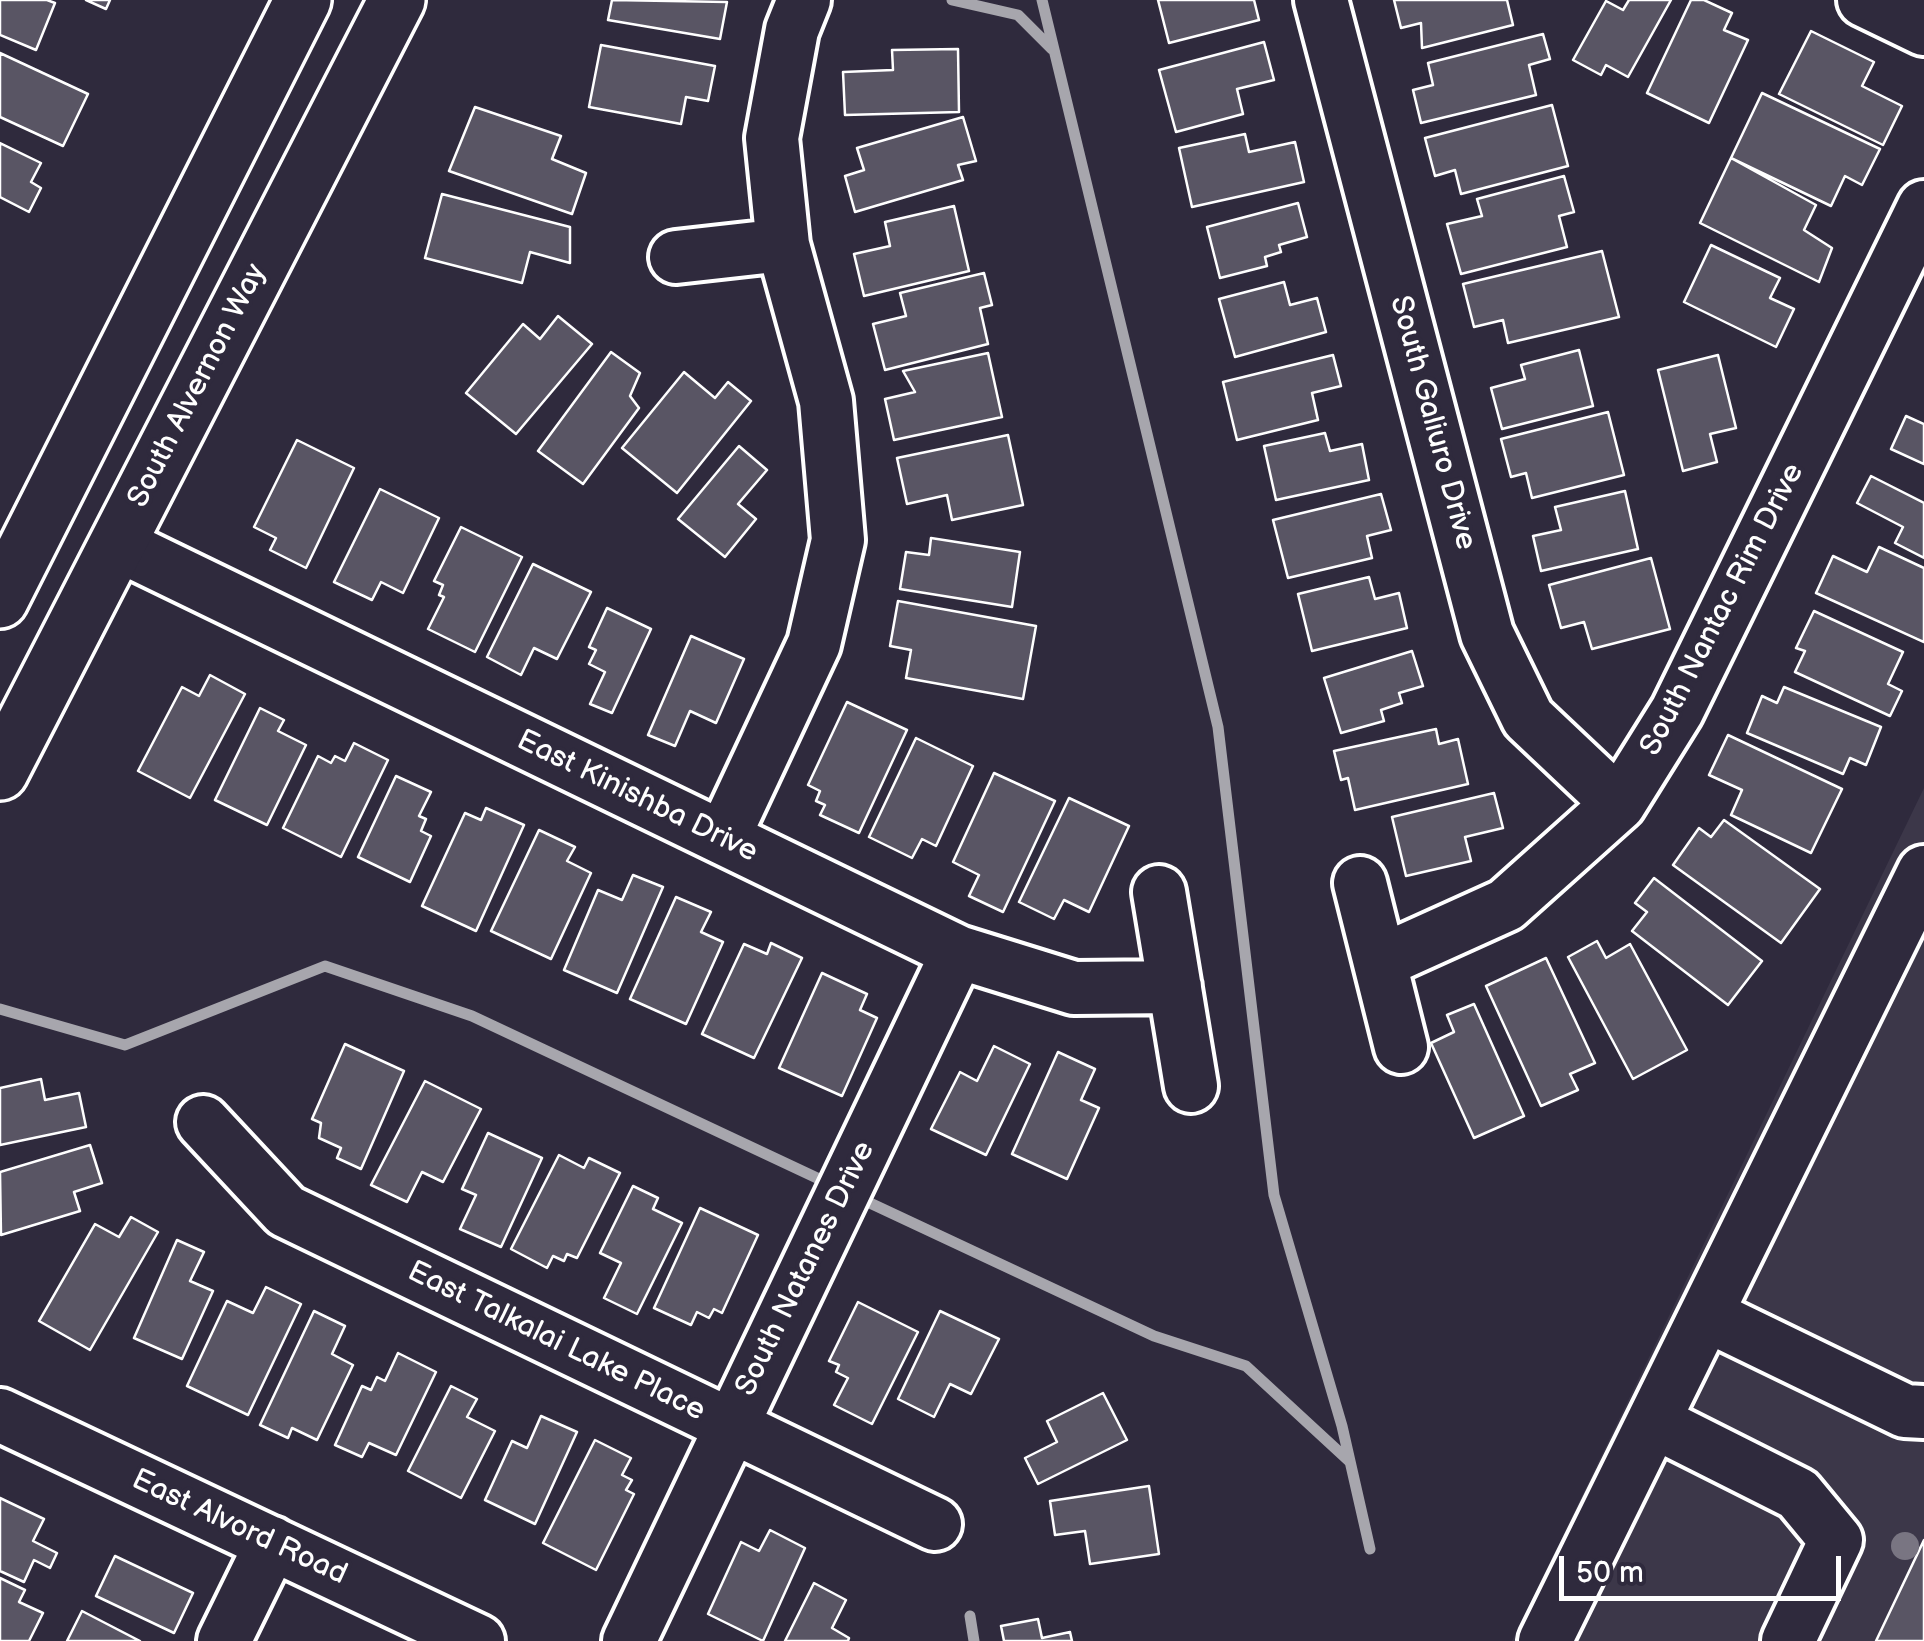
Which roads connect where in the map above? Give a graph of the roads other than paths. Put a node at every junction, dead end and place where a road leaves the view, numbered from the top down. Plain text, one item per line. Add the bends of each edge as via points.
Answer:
1 (303, 0) edge
2 (396, 0) edge
3 (804, 0) edge
4 (1321, 0) edge
5 (1864, 0) edge
6 (1924, 30) edge
7 (1924, 206) edge
8 (783, 244) junction
9 (676, 257) dead end
10 (117, 544) junction
11 (0, 600) edge
12 (0, 772) edge
13 (1618, 804) junction
14 (724, 838) junction
15 (1924, 872) edge
16 (1360, 883) dead end
17 (1159, 892) dead end
18 (958, 952) junction
19 (1380, 962) junction
20 (1175, 987) junction
21 (1401, 1047) dead end
22 (1191, 1086) dead end
23 (203, 1122) dead end
24 (1707, 1315) junction
25 (1914, 1412) edge
26 (0, 1414) edge
27 (1655, 1422) junction
28 (731, 1426) junction
29 (935, 1524) dead end
30 (272, 1543) junction
31 (224, 1641) edge
32 (478, 1641) edge
33 (629, 1641) edge
34 (1545, 1641) edge
35 (1788, 1641) edge

1 - 11 main road
2 - 10 main road, South Alvernon Way
3 - 8 street via 772,138
4 - 13 street, South Galiuro Drive via 1487,634 1528,718
5 - 6 street
7 - 13 street, South Nantac Rim Drive via 1677,711
8 - 9 street
8 - 14 street via 826,401 838,540 814,644
10 - 12 main road, South Alvernon Way
10 - 14 street, East Kinishba Drive
13 - 19 street, South Nantac Rim Drive via 1506,905
14 - 18 street, East Kinishba Drive
15 - 24 street
16 - 19 street
17 - 20 street
18 - 20 street, East Kinishba Drive via 1074,988
18 - 28 street, South Natanes Drive
19 - 21 street
20 - 22 street
23 - 28 street, East Talkalai Lake Place via 286,1212
24 - 25 street
24 - 27 street
26 - 30 street, East Alvord Road
27 - 34 street
27 - 35 street via 1798,1494 1836,1540
28 - 29 street, East Talkalai Lake Place
28 - 33 street, South Natanes Drive
30 - 31 street
30 - 32 street, East Alvord Road

